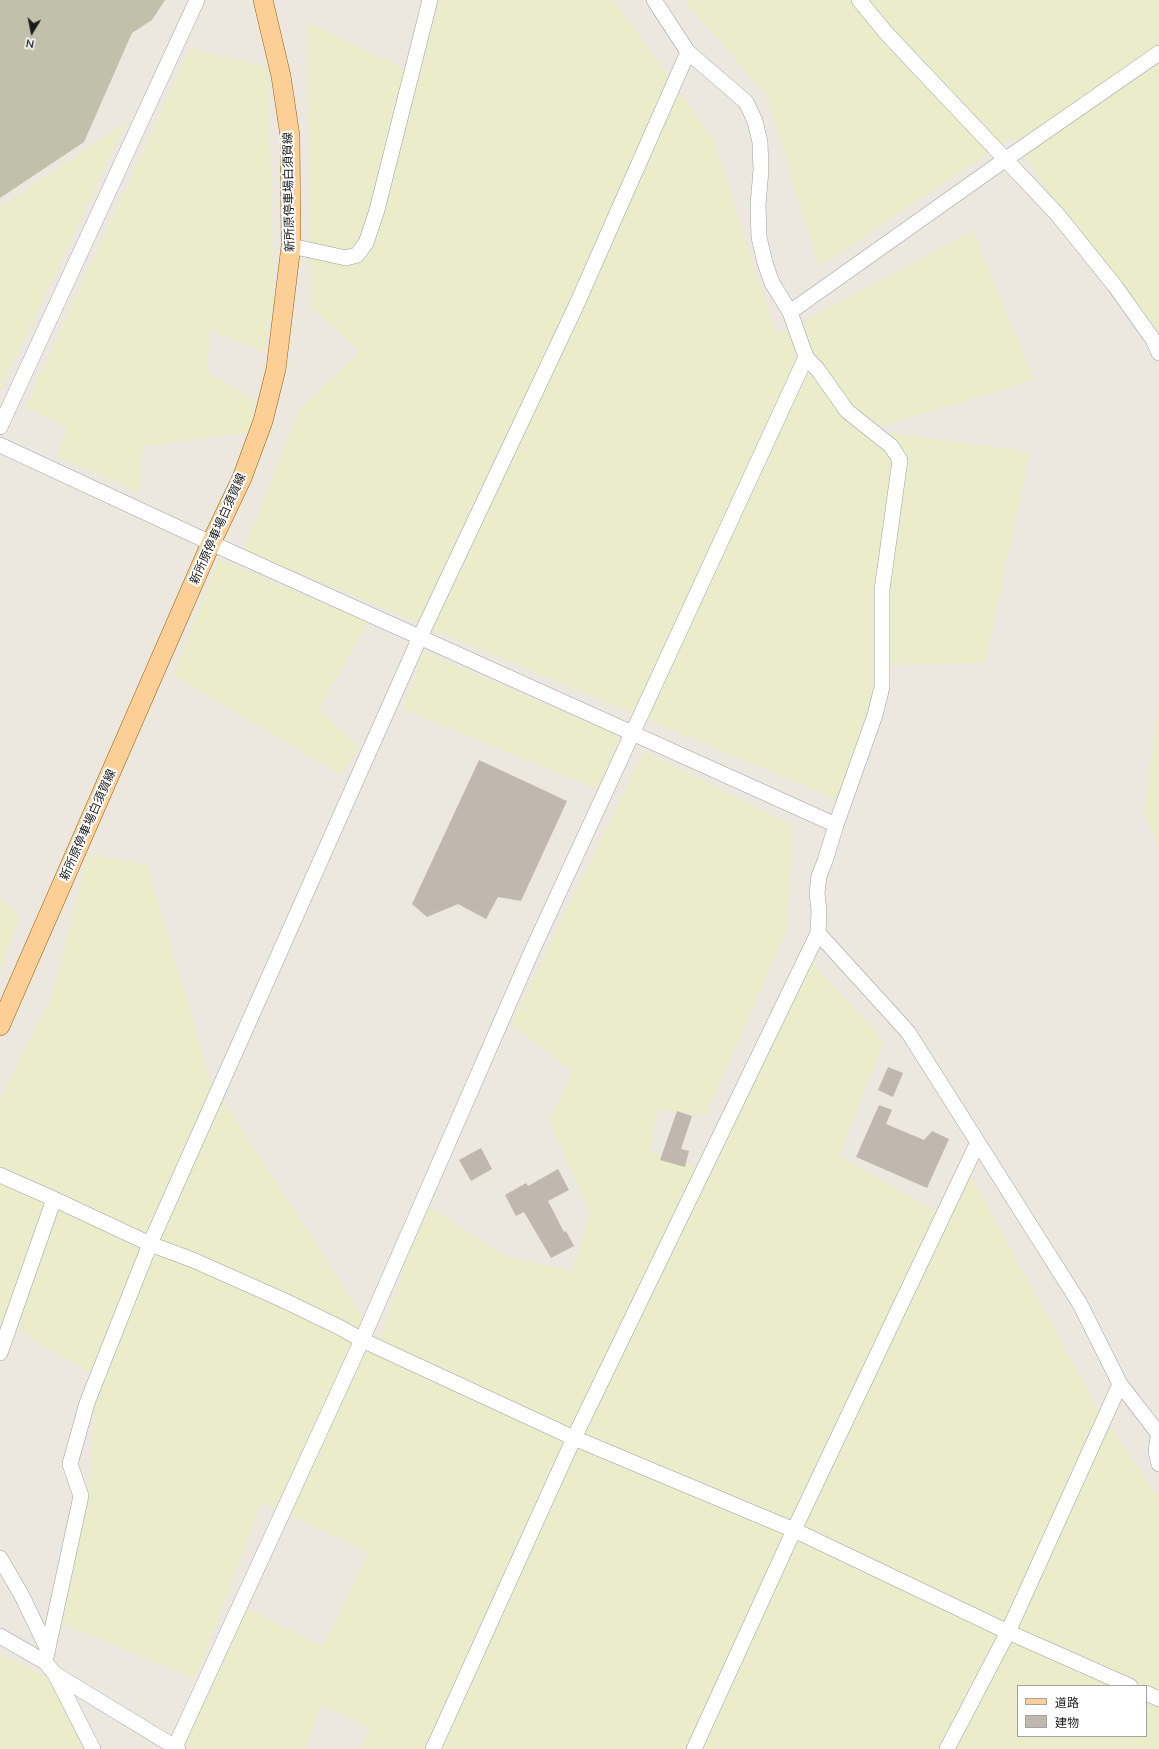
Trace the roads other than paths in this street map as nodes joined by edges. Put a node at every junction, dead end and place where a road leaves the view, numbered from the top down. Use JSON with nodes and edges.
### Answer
{"nodes":[{"id":1,"x":197,"y":0,"type":"edge"},
{"id":2,"x":263,"y":0,"type":"edge"},
{"id":3,"x":430,"y":0,"type":"edge"},
{"id":4,"x":654,"y":0,"type":"edge"},
{"id":5,"x":859,"y":0,"type":"edge"},
{"id":6,"x":688,"y":52,"type":"junction"},
{"id":7,"x":1159,"y":53,"type":"edge"},
{"id":8,"x":1006,"y":159,"type":"junction"},
{"id":9,"x":291,"y":246,"type":"junction"},
{"id":10,"x":790,"y":312,"type":"junction"},
{"id":11,"x":1159,"y":353,"type":"edge"},
{"id":12,"x":806,"y":357,"type":"junction"},
{"id":13,"x":0,"y":427,"type":"edge"},
{"id":14,"x":0,"y":445,"type":"edge"},
{"id":15,"x":210,"y":543,"type":"junction"},
{"id":16,"x":420,"y":637,"type":"junction"},
{"id":17,"x":633,"y":732,"type":"junction"},
{"id":18,"x":836,"y":825,"type":"junction"},
{"id":19,"x":818,"y":933,"type":"junction"},
{"id":20,"x":0,"y":1026,"type":"edge"},
{"id":21,"x":977,"y":1144,"type":"junction"},
{"id":22,"x":0,"y":1175,"type":"edge"},
{"id":23,"x":54,"y":1198,"type":"junction"},
{"id":24,"x":150,"y":1244,"type":"junction"},
{"id":25,"x":362,"y":1340,"type":"junction"},
{"id":26,"x":0,"y":1353,"type":"edge"},
{"id":27,"x":1120,"y":1384,"type":"junction"},
{"id":28,"x":1158,"y":1432,"type":"edge"},
{"id":29,"x":574,"y":1438,"type":"junction"},
{"id":30,"x":1159,"y":1464,"type":"edge"},
{"id":31,"x":794,"y":1530,"type":"junction"},
{"id":32,"x":0,"y":1558,"type":"edge"},
{"id":33,"x":1008,"y":1632,"type":"junction"},
{"id":34,"x":0,"y":1636,"type":"edge"},
{"id":35,"x":46,"y":1656,"type":"junction"},
{"id":36,"x":56,"y":1674,"type":"junction"},
{"id":37,"x":1128,"y":1685,"type":"edge"},
{"id":38,"x":1147,"y":1693,"type":"edge"},
{"id":39,"x":1159,"y":1699,"type":"edge"},
{"id":40,"x":177,"y":1748,"type":"edge"},
{"id":41,"x":93,"y":1749,"type":"edge"},
{"id":42,"x":433,"y":1749,"type":"edge"},
{"id":43,"x":694,"y":1749,"type":"edge"},
{"id":44,"x":947,"y":1749,"type":"edge"}],
"edges":[{"from":1,"to":13,"type":"street"},
{"from":2,"to":9,"type":"main road","name":"新所原停車場白須賀線"},
{"from":3,"to":9,"type":"street"},
{"from":4,"to":6,"type":"street"},
{"from":5,"to":8,"type":"street"},
{"from":6,"to":10,"type":"street"},
{"from":6,"to":16,"type":"street"},
{"from":7,"to":8,"type":"street"},
{"from":8,"to":10,"type":"street"},
{"from":8,"to":11,"type":"street"},
{"from":9,"to":15,"type":"main road","name":"新所原停車場白須賀線"},
{"from":10,"to":12,"type":"street"},
{"from":12,"to":17,"type":"street"},
{"from":12,"to":18,"type":"street"},
{"from":14,"to":15,"type":"street"},
{"from":15,"to":16,"type":"street"},
{"from":15,"to":20,"type":"main road","name":"新所原停車場白須賀線"},
{"from":16,"to":17,"type":"street"},
{"from":16,"to":24,"type":"street"},
{"from":17,"to":18,"type":"street"},
{"from":17,"to":25,"type":"street"},
{"from":18,"to":19,"type":"street"},
{"from":19,"to":21,"type":"street"},
{"from":19,"to":29,"type":"street"},
{"from":21,"to":27,"type":"street"},
{"from":21,"to":31,"type":"street"},
{"from":22,"to":23,"type":"street"},
{"from":23,"to":24,"type":"street"},
{"from":23,"to":26,"type":"street"},
{"from":24,"to":25,"type":"street"},
{"from":24,"to":35,"type":"street"},
{"from":25,"to":29,"type":"street"},
{"from":25,"to":40,"type":"street"},
{"from":27,"to":28,"type":"street"},
{"from":27,"to":33,"type":"street"},
{"from":28,"to":30,"type":"street"},
{"from":29,"to":31,"type":"street"},
{"from":29,"to":42,"type":"street"},
{"from":31,"to":33,"type":"street"},
{"from":31,"to":43,"type":"street"},
{"from":32,"to":35,"type":"street"},
{"from":33,"to":37,"type":"street"},
{"from":33,"to":44,"type":"street"},
{"from":34,"to":35,"type":"street"},
{"from":35,"to":36,"type":"street"},
{"from":36,"to":40,"type":"street"},
{"from":36,"to":41,"type":"street"},
{"from":38,"to":39,"type":"street"}]}
